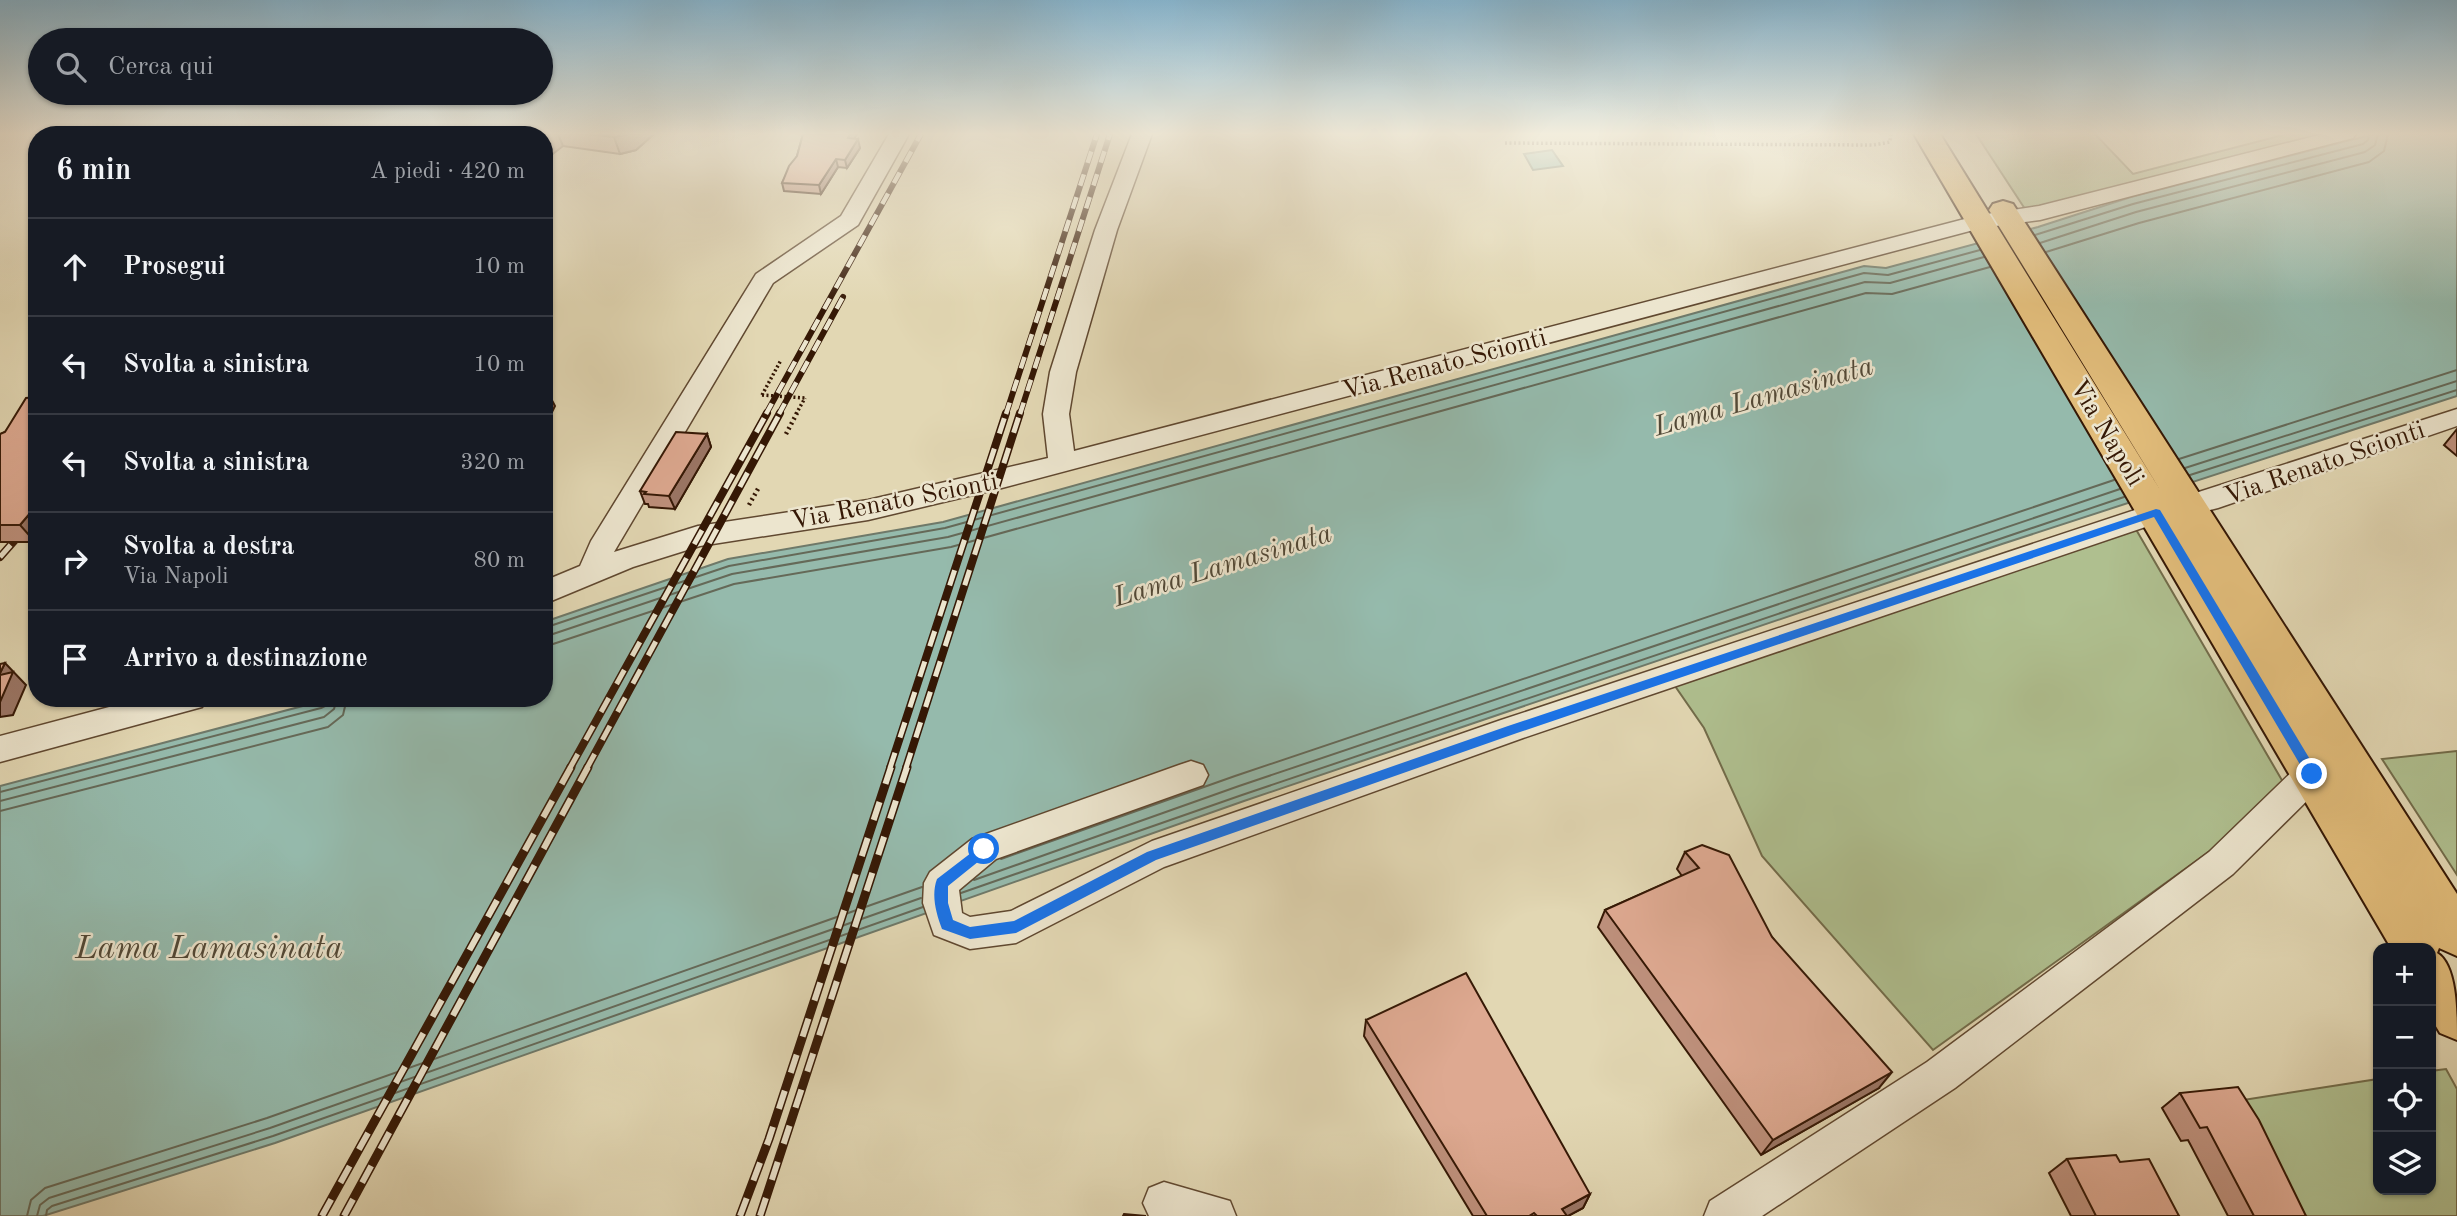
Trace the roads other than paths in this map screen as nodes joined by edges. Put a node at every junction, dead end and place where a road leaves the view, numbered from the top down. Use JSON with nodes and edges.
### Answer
{"nodes":[{"id":1,"x":867,"y":191,"type":"edge"},
{"id":2,"x":1121,"y":191,"type":"edge"},
{"id":3,"x":1971,"y":191,"type":"edge"},
{"id":4,"x":1981,"y":191,"type":"edge"},
{"id":5,"x":2126,"y":191,"type":"edge"},
{"id":6,"x":1996,"y":224,"type":"junction"},
{"id":7,"x":2457,"y":417,"type":"edge"},
{"id":8,"x":1062,"y":463,"type":"junction"},
{"id":9,"x":2173,"y":509,"type":"junction"},
{"id":10,"x":593,"y":573,"type":"junction"},
{"id":11,"x":553,"y":589,"type":"edge"},
{"id":12,"x":157,"y":707,"type":"edge"},
{"id":13,"x":0,"y":749,"type":"edge"},
{"id":14,"x":2312,"y":774,"type":"junction"},
{"id":15,"x":1191,"y":775,"type":"dead end"},
{"id":16,"x":2457,"y":935,"type":"edge"},
{"id":17,"x":2413,"y":943,"type":"edge"},
{"id":18,"x":2436,"y":981,"type":"edge"},
{"id":19,"x":2457,"y":1017,"type":"edge"},
{"id":20,"x":1164,"y":1203,"type":"dead end"},
{"id":21,"x":1214,"y":1216,"type":"edge"},
{"id":22,"x":1725,"y":1216,"type":"edge"}],
"edges":[{"from":1,"to":10,"type":"street"},
{"from":2,"to":8,"type":"street"},
{"from":3,"to":6,"type":"main road","name":"Via Napoli"},
{"from":4,"to":6,"type":"main road","name":"Via Napoli"},
{"from":5,"to":6,"type":"street","name":"Via Renato Scionti"},
{"from":6,"to":8,"type":"street","name":"Via Renato Scionti"},
{"from":6,"to":9,"type":"main road","name":"Via Napoli"},
{"from":7,"to":9,"type":"street","name":"Via Renato Scionti"},
{"from":8,"to":10,"type":"street","name":"Via Renato Scionti"},
{"from":9,"to":14,"type":"main road","name":"Via Napoli"},
{"from":9,"to":15,"type":"street","name":"Via Renato Scionti"},
{"from":9,"to":16,"type":"main road","name":"Via Napoli"},
{"from":10,"to":11,"type":"street","name":"Via Renato Scionti"},
{"from":12,"to":13,"type":"street"},
{"from":14,"to":17,"type":"main road","name":"Via Napoli"},
{"from":14,"to":22,"type":"street"},
{"from":18,"to":19,"type":"main road"},
{"from":20,"to":21,"type":"street"}]}
